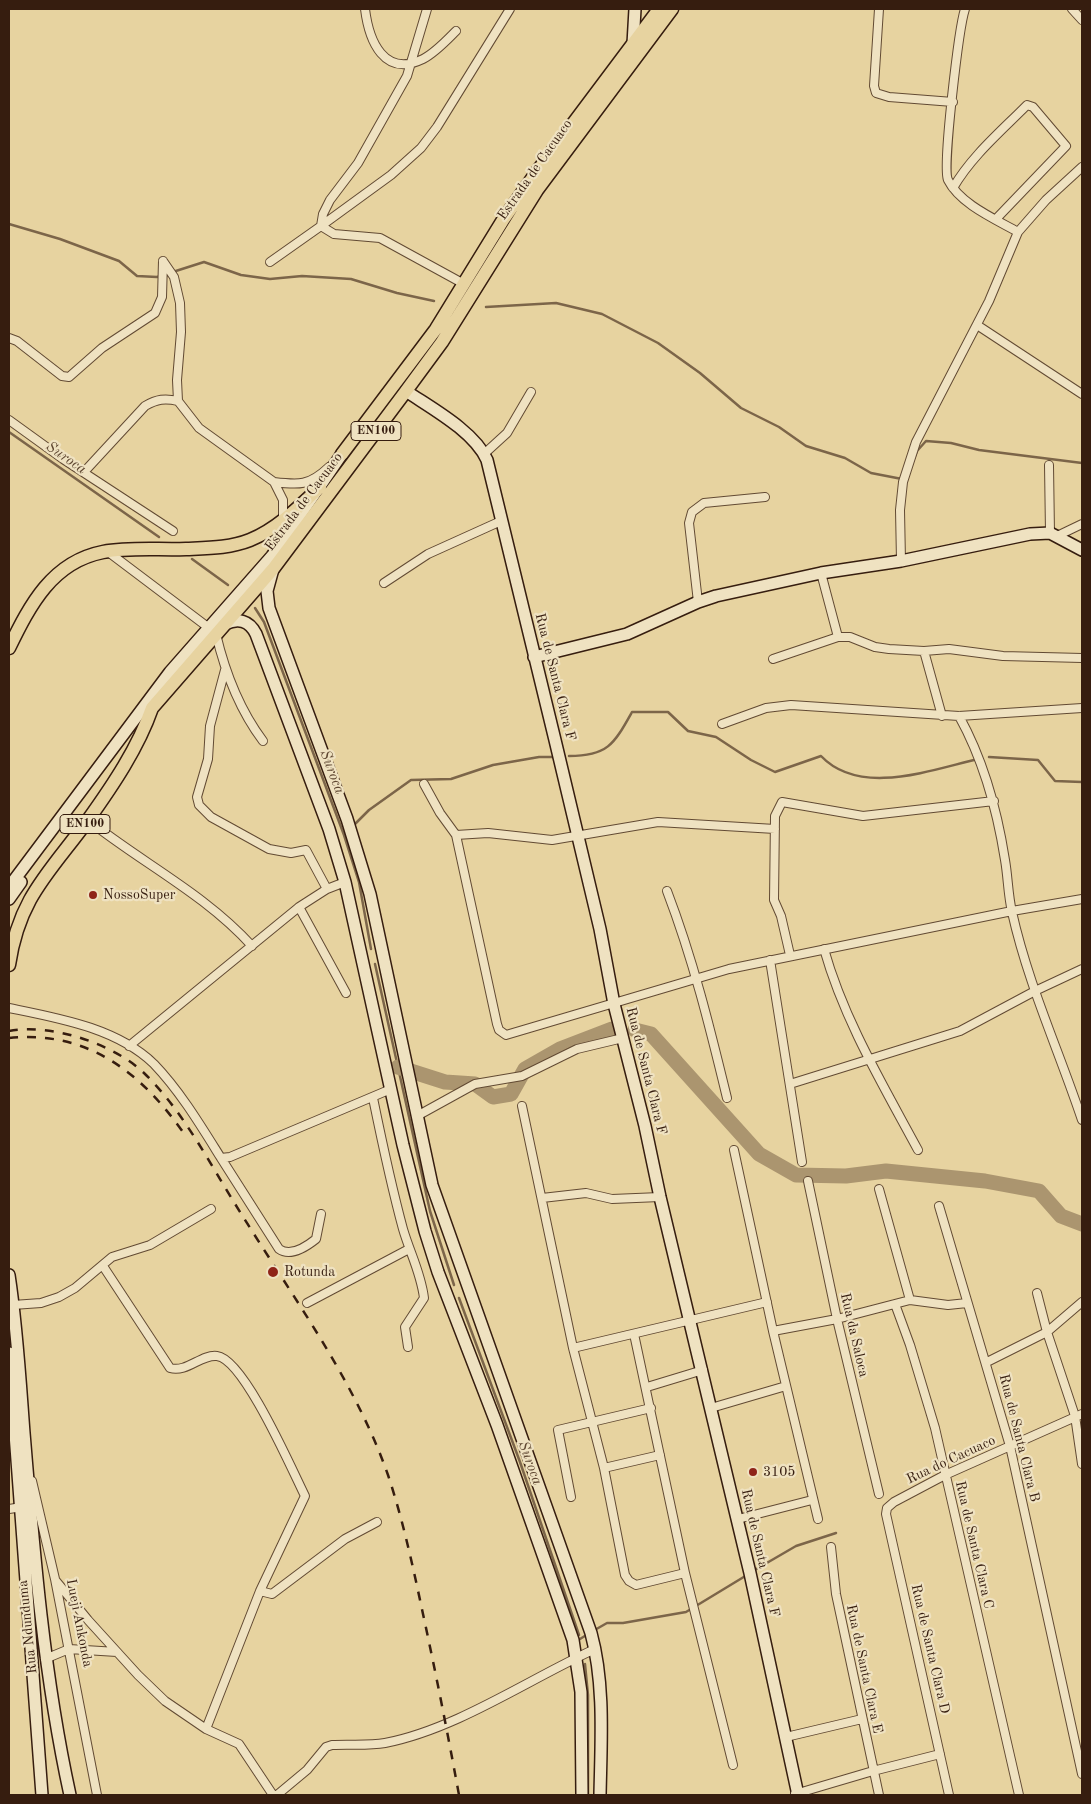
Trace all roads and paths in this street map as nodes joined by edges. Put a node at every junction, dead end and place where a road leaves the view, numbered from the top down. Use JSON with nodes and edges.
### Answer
{"nodes":[{"id":1,"x":365,"y":9,"type":"edge"},
{"id":2,"x":427,"y":9,"type":"edge"},
{"id":3,"x":510,"y":9,"type":"edge"},
{"id":4,"x":635,"y":9,"type":"edge"},
{"id":5,"x":659,"y":9,"type":"edge"},
{"id":6,"x":672,"y":9,"type":"edge"},
{"id":7,"x":879,"y":9,"type":"edge"},
{"id":8,"x":965,"y":9,"type":"edge"},
{"id":9,"x":1072,"y":9,"type":"edge"},
{"id":10,"x":1082,"y":20,"type":"edge"},
{"id":11,"x":456,"y":31,"type":"dead end"},
{"id":12,"x":633,"y":44,"type":"junction"},
{"id":13,"x":412,"y":62,"type":"junction"},
{"id":14,"x":952,"y":102,"type":"junction"},
{"id":15,"x":1082,"y":167,"type":"edge"},
{"id":16,"x":954,"y":188,"type":"junction"},
{"id":17,"x":996,"y":219,"type":"junction"},
{"id":18,"x":321,"y":226,"type":"junction"},
{"id":19,"x":1018,"y":232,"type":"junction"},
{"id":20,"x":270,"y":262,"type":"dead end"},
{"id":21,"x":464,"y":284,"type":"junction"},
{"id":22,"x":977,"y":325,"type":"junction"},
{"id":23,"x":9,"y":338,"type":"edge"},
{"id":24,"x":406,"y":390,"type":"junction"},
{"id":25,"x":531,"y":392,"type":"dead end"},
{"id":26,"x":1082,"y":394,"type":"edge"},
{"id":27,"x":178,"y":401,"type":"junction"},
{"id":28,"x":9,"y":420,"type":"edge"},
{"id":29,"x":342,"y":454,"type":"junction"},
{"id":30,"x":484,"y":454,"type":"junction"},
{"id":31,"x":1049,"y":465,"type":"dead end"},
{"id":32,"x":84,"y":472,"type":"junction"},
{"id":33,"x":274,"y":482,"type":"junction"},
{"id":34,"x":320,"y":487,"type":"junction"},
{"id":35,"x":765,"y":497,"type":"dead end"},
{"id":36,"x":283,"y":520,"type":"junction"},
{"id":37,"x":502,"y":521,"type":"junction"},
{"id":38,"x":1082,"y":524,"type":"edge"},
{"id":39,"x":173,"y":531,"type":"dead end"},
{"id":40,"x":1053,"y":534,"type":"junction"},
{"id":41,"x":1082,"y":550,"type":"edge"},
{"id":42,"x":107,"y":551,"type":"junction"},
{"id":43,"x":901,"y":561,"type":"junction"},
{"id":44,"x":273,"y":569,"type":"junction"},
{"id":45,"x":821,"y":573,"type":"junction"},
{"id":46,"x":384,"y":583,"type":"dead end"},
{"id":47,"x":249,"y":590,"type":"junction"},
{"id":48,"x":698,"y":602,"type":"junction"},
{"id":49,"x":217,"y":629,"type":"junction"},
{"id":50,"x":838,"y":637,"type":"junction"},
{"id":51,"x":9,"y":648,"type":"edge"},
{"id":52,"x":924,"y":651,"type":"junction"},
{"id":53,"x":534,"y":657,"type":"junction"},
{"id":54,"x":1082,"y":658,"type":"edge"},
{"id":55,"x":773,"y":659,"type":"dead end"},
{"id":56,"x":225,"y":670,"type":"junction"},
{"id":57,"x":152,"y":708,"type":"junction"},
{"id":58,"x":1082,"y":708,"type":"edge"},
{"id":59,"x":942,"y":716,"type":"junction"},
{"id":60,"x":959,"y":716,"type":"junction"},
{"id":61,"x":722,"y":724,"type":"dead end"},
{"id":62,"x":263,"y":741,"type":"dead end"},
{"id":63,"x":424,"y":784,"type":"dead end"},
{"id":64,"x":994,"y":801,"type":"junction"},
{"id":65,"x":88,"y":820,"type":"junction"},
{"id":66,"x":775,"y":829,"type":"junction"},
{"id":67,"x":456,"y":835,"type":"junction"},
{"id":68,"x":576,"y":836,"type":"junction"},
{"id":69,"x":345,"y":882,"type":"junction"},
{"id":70,"x":9,"y":887,"type":"edge"},
{"id":71,"x":327,"y":889,"type":"junction"},
{"id":72,"x":667,"y":891,"type":"dead end"},
{"id":73,"x":9,"y":899,"type":"edge"},
{"id":74,"x":1082,"y":899,"type":"edge"},
{"id":75,"x":299,"y":907,"type":"junction"},
{"id":76,"x":1012,"y":911,"type":"junction"},
{"id":77,"x":252,"y":946,"type":"junction"},
{"id":78,"x":824,"y":949,"type":"junction"},
{"id":79,"x":383,"y":955,"type":"junction"},
{"id":80,"x":790,"y":955,"type":"junction"},
{"id":81,"x":362,"y":960,"type":"junction"},
{"id":82,"x":770,"y":960,"type":"junction"},
{"id":83,"x":9,"y":964,"type":"edge"},
{"id":84,"x":1082,"y":969,"type":"edge"},
{"id":85,"x":697,"y":977,"type":"junction"},
{"id":86,"x":1035,"y":991,"type":"junction"},
{"id":87,"x":346,"y":993,"type":"dead end"},
{"id":88,"x":614,"y":1004,"type":"junction"},
{"id":89,"x":9,"y":1008,"type":"edge"},
{"id":90,"x":623,"y":1038,"type":"junction"},
{"id":91,"x":129,"y":1046,"type":"junction"},
{"id":92,"x":871,"y":1060,"type":"junction"},
{"id":93,"x":790,"y":1084,"type":"junction"},
{"id":94,"x":392,"y":1089,"type":"junction"},
{"id":95,"x":373,"y":1098,"type":"junction"},
{"id":96,"x":727,"y":1098,"type":"dead end"},
{"id":97,"x":522,"y":1106,"type":"dead end"},
{"id":98,"x":1080,"y":1107,"type":"edge"},
{"id":99,"x":417,"y":1116,"type":"junction"},
{"id":100,"x":1082,"y":1120,"type":"edge"},
{"id":101,"x":734,"y":1150,"type":"dead end"},
{"id":102,"x":918,"y":1150,"type":"dead end"},
{"id":103,"x":221,"y":1158,"type":"junction"},
{"id":104,"x":802,"y":1162,"type":"dead end"},
{"id":105,"x":808,"y":1180,"type":"dead end"},
{"id":106,"x":879,"y":1189,"type":"dead end"},
{"id":107,"x":660,"y":1197,"type":"junction"},
{"id":108,"x":542,"y":1198,"type":"junction"},
{"id":109,"x":939,"y":1206,"type":"dead end"},
{"id":110,"x":211,"y":1209,"type":"dead end"},
{"id":111,"x":320,"y":1214,"type":"dead end"},
{"id":112,"x":409,"y":1249,"type":"junction"},
{"id":113,"x":103,"y":1266,"type":"junction"},
{"id":114,"x":9,"y":1275,"type":"edge"},
{"id":115,"x":467,"y":1289,"type":"junction"},
{"id":116,"x":1037,"y":1293,"type":"dead end"},
{"id":117,"x":448,"y":1298,"type":"junction"},
{"id":118,"x":910,"y":1300,"type":"junction"},
{"id":119,"x":767,"y":1302,"type":"junction"},
{"id":120,"x":1082,"y":1302,"type":"edge"},
{"id":121,"x":307,"y":1303,"type":"dead end"},
{"id":122,"x":967,"y":1303,"type":"junction"},
{"id":123,"x":895,"y":1304,"type":"junction"},
{"id":124,"x":14,"y":1305,"type":"junction"},
{"id":125,"x":837,"y":1319,"type":"junction"},
{"id":126,"x":690,"y":1321,"type":"junction"},
{"id":127,"x":773,"y":1331,"type":"junction"},
{"id":128,"x":1047,"y":1332,"type":"junction"},
{"id":129,"x":634,"y":1334,"type":"junction"},
{"id":130,"x":408,"y":1347,"type":"dead end"},
{"id":131,"x":573,"y":1348,"type":"junction"},
{"id":132,"x":9,"y":1353,"type":"edge"},
{"id":133,"x":987,"y":1362,"type":"junction"},
{"id":134,"x":702,"y":1370,"type":"junction"},
{"id":135,"x":786,"y":1386,"type":"junction"},
{"id":136,"x":647,"y":1387,"type":"junction"},
{"id":137,"x":651,"y":1408,"type":"junction"},
{"id":138,"x":711,"y":1408,"type":"junction"},
{"id":139,"x":1079,"y":1415,"type":"edge"},
{"id":140,"x":592,"y":1421,"type":"junction"},
{"id":141,"x":1010,"y":1446,"type":"junction"},
{"id":142,"x":660,"y":1455,"type":"junction"},
{"id":143,"x":27,"y":1458,"type":"junction"},
{"id":144,"x":1082,"y":1464,"type":"edge"},
{"id":145,"x":604,"y":1468,"type":"junction"},
{"id":146,"x":945,"y":1475,"type":"junction"},
{"id":147,"x":879,"y":1494,"type":"dead end"},
{"id":148,"x":571,"y":1497,"type":"dead end"},
{"id":149,"x":812,"y":1500,"type":"junction"},
{"id":150,"x":22,"y":1507,"type":"junction"},
{"id":151,"x":887,"y":1508,"type":"joint"},
{"id":152,"x":9,"y":1509,"type":"edge"},
{"id":153,"x":818,"y":1519,"type":"dead end"},
{"id":154,"x":738,"y":1520,"type":"junction"},
{"id":155,"x":377,"y":1522,"type":"dead end"},
{"id":156,"x":831,"y":1547,"type":"dead end"},
{"id":157,"x":685,"y":1573,"type":"junction"},
{"id":158,"x":55,"y":1579,"type":"junction"},
{"id":159,"x":260,"y":1591,"type":"junction"},
{"id":160,"x":69,"y":1649,"type":"junction"},
{"id":161,"x":595,"y":1649,"type":"junction"},
{"id":162,"x":117,"y":1652,"type":"junction"},
{"id":163,"x":578,"y":1657,"type":"junction"},
{"id":164,"x":45,"y":1659,"type":"junction"},
{"id":165,"x":862,"y":1719,"type":"junction"},
{"id":166,"x":206,"y":1729,"type":"junction"},
{"id":167,"x":786,"y":1737,"type":"junction"},
{"id":168,"x":940,"y":1754,"type":"junction"},
{"id":169,"x":733,"y":1765,"type":"dead end"},
{"id":170,"x":873,"y":1770,"type":"junction"},
{"id":171,"x":1082,"y":1774,"type":"edge"},
{"id":172,"x":796,"y":1794,"type":"edge"},
{"id":173,"x":42,"y":1795,"type":"edge"},
{"id":174,"x":70,"y":1795,"type":"edge"},
{"id":175,"x":96,"y":1795,"type":"edge"},
{"id":176,"x":273,"y":1795,"type":"edge"},
{"id":177,"x":277,"y":1795,"type":"edge"},
{"id":178,"x":582,"y":1795,"type":"edge"},
{"id":179,"x":600,"y":1795,"type":"edge"},
{"id":180,"x":878,"y":1795,"type":"edge"},
{"id":181,"x":950,"y":1795,"type":"edge"},
{"id":182,"x":1019,"y":1795,"type":"edge"}],
"edges":[{"from":1,"to":13,"type":"street"},
{"from":2,"to":13,"type":"street"},
{"from":3,"to":18,"type":"street"},
{"from":4,"to":12,"type":"main road"},
{"from":5,"to":12,"type":"main road","name":"Estrada de Cacuaco","number":"EN100"},
{"from":6,"to":24,"type":"main road","name":"Estrada de Cacuaco","number":"EN100"},
{"from":7,"to":14,"type":"street"},
{"from":8,"to":14,"type":"street"},
{"from":9,"to":10,"type":"street"},
{"from":11,"to":13,"type":"street"},
{"from":12,"to":21,"type":"main road","name":"Estrada de Cacuaco","number":"EN100"},
{"from":13,"to":18,"type":"street"},
{"from":14,"to":16,"type":"street"},
{"from":15,"to":19,"type":"street"},
{"from":16,"to":17,"type":"street"},
{"from":16,"to":17,"type":"street"},
{"from":17,"to":19,"type":"street"},
{"from":18,"to":20,"type":"street"},
{"from":18,"to":21,"type":"street"},
{"from":19,"to":22,"type":"street"},
{"from":21,"to":29,"type":"main road","name":"Estrada de Cacuaco","number":"EN100"},
{"from":22,"to":26,"type":"street"},
{"from":22,"to":43,"type":"street"},
{"from":23,"to":27,"type":"street"},
{"from":24,"to":30,"type":"main road","name":"Rua de Santa Clara F"},
{"from":24,"to":44,"type":"main road","name":"Estrada de Cacuaco","number":"EN100"},
{"from":25,"to":30,"type":"street"},
{"from":27,"to":32,"type":"street"},
{"from":27,"to":33,"type":"street"},
{"from":28,"to":32,"type":"street"},
{"from":29,"to":33,"type":"street"},
{"from":29,"to":34,"type":"main road","name":"Estrada de Cacuaco"},
{"from":30,"to":37,"type":"main road","name":"Rua de Santa Clara F"},
{"from":31,"to":40,"type":"street"},
{"from":32,"to":39,"type":"street"},
{"from":33,"to":36,"type":"street"},
{"from":34,"to":36,"type":"main road","name":"Estrada de Cacuaco"},
{"from":34,"to":47,"type":"main road","name":"Estrada de Cacuaco"},
{"from":35,"to":48,"type":"street"},
{"from":36,"to":42,"type":"main road","name":"Estrada de Cacuaco"},
{"from":37,"to":46,"type":"street"},
{"from":37,"to":53,"type":"main road","name":"Rua de Santa Clara F"},
{"from":38,"to":40,"type":"street"},
{"from":40,"to":41,"type":"main road"},
{"from":40,"to":43,"type":"main road"},
{"from":42,"to":49,"type":"street"},
{"from":42,"to":51,"type":"main road","name":"Estrada de Cacuaco"},
{"from":43,"to":45,"type":"main road"},
{"from":44,"to":47,"type":"main road","name":"Estrada de Cacuaco","number":"EN100"},
{"from":44,"to":79,"type":"main road"},
{"from":45,"to":48,"type":"main road"},
{"from":45,"to":50,"type":"street"},
{"from":47,"to":49,"type":"main road","name":"Estrada de Cacuaco","number":"EN100"},
{"from":48,"to":53,"type":"main road"},
{"from":49,"to":56,"type":"street"},
{"from":49,"to":57,"type":"main road","name":"Estrada de Cacuaco","number":"EN100"},
{"from":49,"to":69,"type":"main road"},
{"from":49,"to":70,"type":"main road","name":"Estrada de Cacuaco"},
{"from":50,"to":52,"type":"street"},
{"from":50,"to":55,"type":"street"},
{"from":52,"to":54,"type":"street"},
{"from":52,"to":59,"type":"street"},
{"from":53,"to":68,"type":"main road","name":"Rua de Santa Clara F"},
{"from":56,"to":62,"type":"street"},
{"from":56,"to":71,"type":"street"},
{"from":57,"to":65,"type":"main road","number":"EN100"},
{"from":57,"to":73,"type":"main road","name":"Estrada de Cacuaco"},
{"from":58,"to":60,"type":"street"},
{"from":59,"to":60,"type":"street"},
{"from":59,"to":61,"type":"street"},
{"from":60,"to":64,"type":"street"},
{"from":63,"to":67,"type":"street"},
{"from":64,"to":66,"type":"street"},
{"from":64,"to":76,"type":"street"},
{"from":65,"to":77,"type":"street"},
{"from":65,"to":83,"type":"main road","number":"EN100"},
{"from":66,"to":68,"type":"street"},
{"from":66,"to":80,"type":"street"},
{"from":67,"to":68,"type":"street"},
{"from":67,"to":88,"type":"street"},
{"from":68,"to":88,"type":"main road","name":"Rua de Santa Clara F"},
{"from":69,"to":71,"type":"street"},
{"from":69,"to":81,"type":"main road"},
{"from":71,"to":75,"type":"street"},
{"from":72,"to":85,"type":"street"},
{"from":74,"to":76,"type":"street"},
{"from":75,"to":77,"type":"street"},
{"from":75,"to":87,"type":"street"},
{"from":76,"to":78,"type":"street"},
{"from":76,"to":86,"type":"street"},
{"from":77,"to":91,"type":"street"},
{"from":78,"to":80,"type":"street"},
{"from":78,"to":92,"type":"street"},
{"from":79,"to":81,"type":"main road"},
{"from":79,"to":99,"type":"main road"},
{"from":80,"to":82,"type":"street"},
{"from":81,"to":94,"type":"main road"},
{"from":82,"to":85,"type":"street"},
{"from":82,"to":93,"type":"street"},
{"from":84,"to":86,"type":"street"},
{"from":85,"to":88,"type":"street"},
{"from":85,"to":96,"type":"street"},
{"from":86,"to":92,"type":"street"},
{"from":86,"to":98,"type":"street"},
{"from":88,"to":90,"type":"main road","name":"Rua de Santa Clara F"},
{"from":89,"to":91,"type":"street"},
{"from":90,"to":99,"type":"street"},
{"from":90,"to":107,"type":"main road","name":"Rua de Santa Clara F"},
{"from":91,"to":103,"type":"street"},
{"from":92,"to":93,"type":"street"},
{"from":92,"to":102,"type":"street"},
{"from":93,"to":104,"type":"street"},
{"from":94,"to":95,"type":"street"},
{"from":94,"to":117,"type":"main road"},
{"from":95,"to":103,"type":"street"},
{"from":95,"to":112,"type":"street"},
{"from":97,"to":108,"type":"street"},
{"from":98,"to":100,"type":"street"},
{"from":99,"to":115,"type":"main road"},
{"from":101,"to":119,"type":"street"},
{"from":103,"to":111,"type":"street"},
{"from":105,"to":125,"type":"street","name":"Rua da Saloca"},
{"from":106,"to":118,"type":"street"},
{"from":107,"to":108,"type":"street"},
{"from":107,"to":126,"type":"main road","name":"Rua de Santa Clara F"},
{"from":108,"to":131,"type":"street"},
{"from":109,"to":122,"type":"street","name":"Rua de Santa Clara B"},
{"from":110,"to":113,"type":"street"},
{"from":112,"to":121,"type":"street"},
{"from":112,"to":130,"type":"street"},
{"from":113,"to":124,"type":"street"},
{"from":113,"to":159,"type":"street"},
{"from":114,"to":124,"type":"main road","name":"Rua Ndunduma"},
{"from":115,"to":117,"type":"main road"},
{"from":115,"to":161,"type":"main road"},
{"from":116,"to":128,"type":"street"},
{"from":117,"to":163,"type":"main road"},
{"from":118,"to":122,"type":"street"},
{"from":118,"to":123,"type":"street"},
{"from":119,"to":126,"type":"street"},
{"from":119,"to":127,"type":"street"},
{"from":120,"to":128,"type":"street"},
{"from":122,"to":133,"type":"street","name":"Rua de Santa Clara B"},
{"from":123,"to":125,"type":"street"},
{"from":123,"to":146,"type":"street","name":"Rua de Santa Clara C"},
{"from":124,"to":143,"type":"main road","name":"Rua Ndunduma"},
{"from":125,"to":127,"type":"street"},
{"from":125,"to":147,"type":"street","name":"Rua da Saloca"},
{"from":126,"to":129,"type":"street"},
{"from":126,"to":134,"type":"main road","name":"Rua de Santa Clara F"},
{"from":127,"to":135,"type":"street"},
{"from":128,"to":133,"type":"street"},
{"from":128,"to":139,"type":"street"},
{"from":129,"to":131,"type":"street"},
{"from":129,"to":136,"type":"street"},
{"from":131,"to":140,"type":"street"},
{"from":132,"to":150,"type":"main road","name":"Rua Ndunduma"},
{"from":133,"to":141,"type":"street","name":"Rua de Santa Clara B"},
{"from":134,"to":136,"type":"street"},
{"from":134,"to":138,"type":"main road","name":"Rua de Santa Clara F"},
{"from":135,"to":138,"type":"street"},
{"from":135,"to":149,"type":"street"},
{"from":136,"to":137,"type":"street"},
{"from":137,"to":140,"type":"street"},
{"from":137,"to":142,"type":"street"},
{"from":138,"to":154,"type":"main road","name":"Rua de Santa Clara F"},
{"from":139,"to":141,"type":"street","name":"Rua do Cacuaco"},
{"from":139,"to":144,"type":"street"},
{"from":140,"to":145,"type":"street"},
{"from":140,"to":148,"type":"street"},
{"from":141,"to":146,"type":"street","name":"Rua do Cacuaco"},
{"from":141,"to":171,"type":"street","name":"Rua de Santa Clara B"},
{"from":142,"to":145,"type":"street"},
{"from":142,"to":157,"type":"street"},
{"from":143,"to":158,"type":"street","name":"Lueji Ankonda"},
{"from":143,"to":164,"type":"main road","name":"Rua Ndunduma"},
{"from":145,"to":157,"type":"street"},
{"from":146,"to":151,"type":"street","name":"Rua do Cacuaco"},
{"from":146,"to":182,"type":"street","name":"Rua de Santa Clara C"},
{"from":149,"to":153,"type":"street"},
{"from":149,"to":154,"type":"street"},
{"from":150,"to":152,"type":"street"},
{"from":150,"to":173,"type":"main road","name":"Rua Ndunduma"},
{"from":151,"to":168,"type":"street","name":"Rua de Santa Clara D"},
{"from":154,"to":167,"type":"main road","name":"Rua de Santa Clara F"},
{"from":155,"to":159,"type":"street"},
{"from":156,"to":165,"type":"street","name":"Rua de Santa Clara E"},
{"from":157,"to":169,"type":"street"},
{"from":158,"to":160,"type":"street","name":"Lueji Ankonda"},
{"from":158,"to":162,"type":"street"},
{"from":159,"to":166,"type":"street"},
{"from":160,"to":162,"type":"street"},
{"from":160,"to":164,"type":"street"},
{"from":160,"to":175,"type":"street","name":"Lueji Ankonda"},
{"from":161,"to":163,"type":"street"},
{"from":161,"to":179,"type":"main road"},
{"from":162,"to":166,"type":"street"},
{"from":163,"to":177,"type":"street"},
{"from":163,"to":178,"type":"main road"},
{"from":164,"to":174,"type":"main road","name":"Rua Ndunduma"},
{"from":165,"to":167,"type":"street"},
{"from":165,"to":170,"type":"street","name":"Rua de Santa Clara E"},
{"from":166,"to":176,"type":"street"},
{"from":167,"to":172,"type":"main road","name":"Rua de Santa Clara F"},
{"from":168,"to":170,"type":"street"},
{"from":168,"to":181,"type":"street","name":"Rua de Santa Clara D"},
{"from":170,"to":172,"type":"street"},
{"from":170,"to":180,"type":"street","name":"Rua de Santa Clara E"}]}
